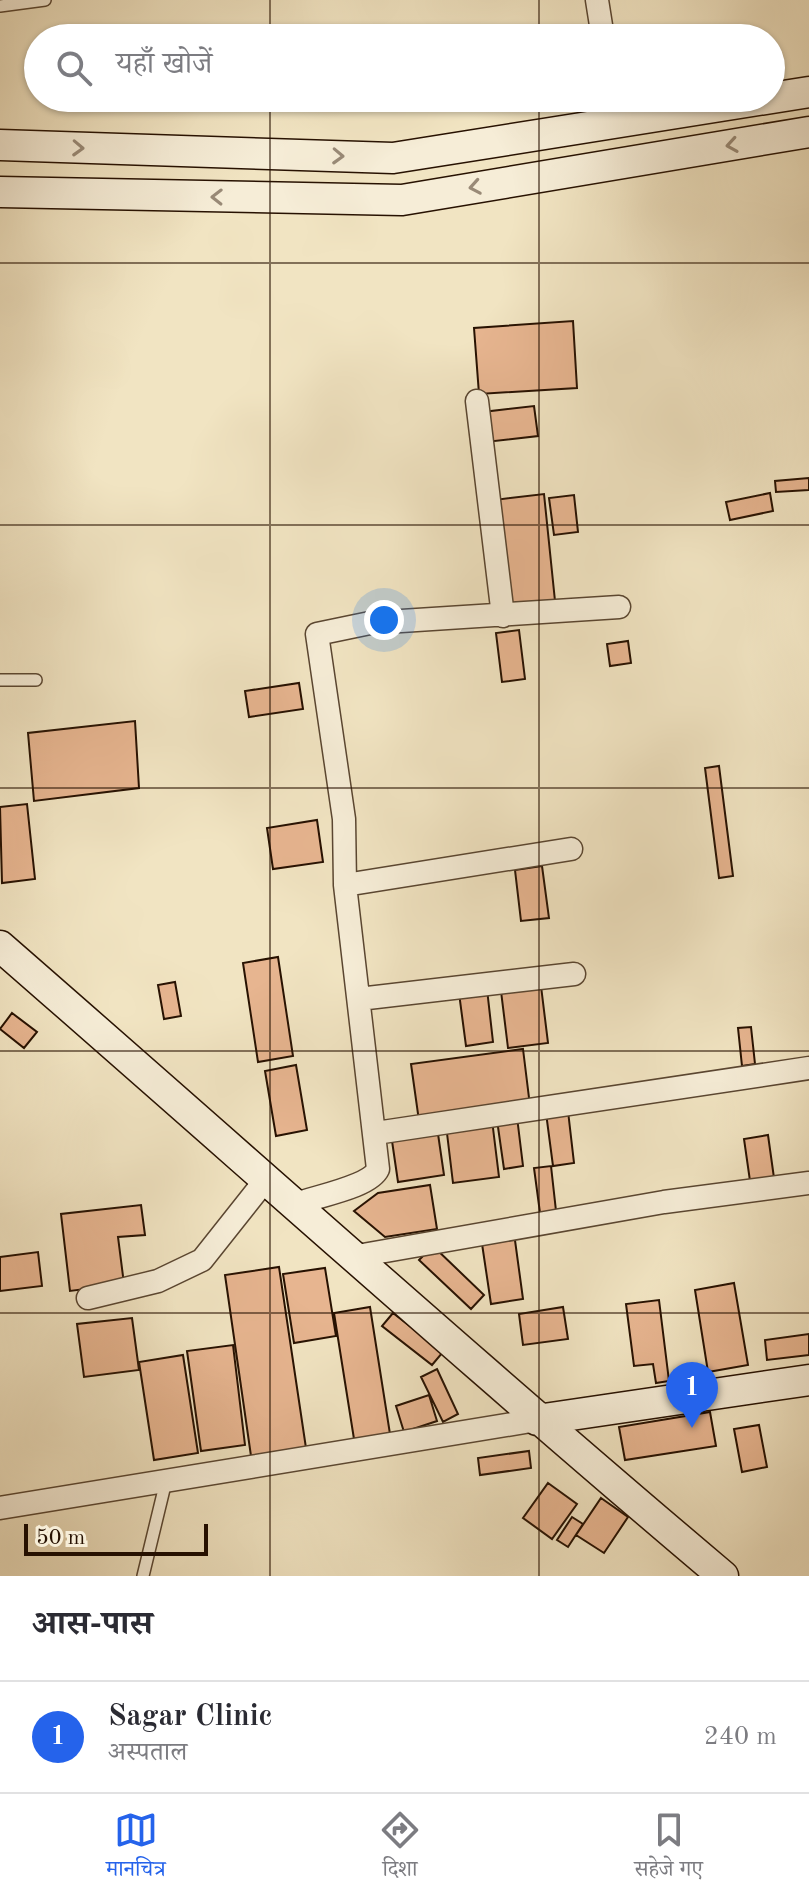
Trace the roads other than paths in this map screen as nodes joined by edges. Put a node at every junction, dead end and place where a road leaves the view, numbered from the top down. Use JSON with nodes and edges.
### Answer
{"nodes":[{"id":1,"x":45,"y":0,"type":"edge"},
{"id":2,"x":597,"y":0,"type":"edge"},
{"id":3,"x":0,"y":6,"type":"edge"},
{"id":4,"x":601,"y":24,"type":"edge"},
{"id":5,"x":809,"y":92,"type":"edge"},
{"id":6,"x":785,"y":94,"type":"edge"},
{"id":7,"x":609,"y":112,"type":"edge"},
{"id":8,"x":809,"y":132,"type":"edge"},
{"id":9,"x":0,"y":145,"type":"edge"},
{"id":10,"x":393,"y":158,"type":"junction"},
{"id":11,"x":0,"y":192,"type":"edge"},
{"id":12,"x":402,"y":200,"type":"junction"},
{"id":13,"x":477,"y":401,"type":"dead end"},
{"id":14,"x":619,"y":607,"type":"dead end"},
{"id":15,"x":503,"y":616,"type":"junction"},
{"id":16,"x":0,"y":680,"type":"edge"},
{"id":17,"x":36,"y":680,"type":"dead end"},
{"id":18,"x":571,"y":849,"type":"dead end"},
{"id":19,"x":345,"y":885,"type":"junction"},
{"id":20,"x":0,"y":946,"type":"edge"},
{"id":21,"x":574,"y":974,"type":"dead end"},
{"id":22,"x":359,"y":999,"type":"junction"},
{"id":23,"x":809,"y":1068,"type":"edge"},
{"id":24,"x":376,"y":1133,"type":"junction"},
{"id":25,"x":267,"y":1178,"type":"junction"},
{"id":26,"x":809,"y":1183,"type":"edge"},
{"id":27,"x":296,"y":1204,"type":"junction"},
{"id":28,"x":357,"y":1256,"type":"junction"},
{"id":29,"x":88,"y":1298,"type":"dead end"},
{"id":30,"x":809,"y":1380,"type":"edge"},
{"id":31,"x":537,"y":1420,"type":"junction"},
{"id":32,"x":166,"y":1481,"type":"junction"},
{"id":33,"x":0,"y":1508,"type":"edge"},
{"id":34,"x":143,"y":1576,"type":"edge"},
{"id":35,"x":723,"y":1576,"type":"edge"}],
"edges":[{"from":1,"to":3,"type":"lane"},
{"from":2,"to":4,"type":"street"},
{"from":5,"to":6,"type":"street"},
{"from":7,"to":10,"type":"street"},
{"from":8,"to":12,"type":"street","one_way":true},
{"from":9,"to":10,"type":"street","one_way":true},
{"from":10,"to":12,"type":"street"},
{"from":12,"to":11,"type":"street","one_way":true},
{"from":13,"to":15,"type":"street"},
{"from":14,"to":15,"type":"street"},
{"from":15,"to":19,"type":"street"},
{"from":16,"to":17,"type":"lane"},
{"from":18,"to":19,"type":"street"},
{"from":19,"to":22,"type":"street"},
{"from":20,"to":25,"type":"street"},
{"from":21,"to":22,"type":"street"},
{"from":22,"to":24,"type":"street"},
{"from":23,"to":24,"type":"street"},
{"from":24,"to":27,"type":"street"},
{"from":25,"to":27,"type":"street"},
{"from":25,"to":29,"type":"street"},
{"from":26,"to":28,"type":"street"},
{"from":27,"to":28,"type":"street"},
{"from":28,"to":31,"type":"street"},
{"from":30,"to":31,"type":"street"},
{"from":31,"to":32,"type":"street"},
{"from":31,"to":35,"type":"street"},
{"from":32,"to":33,"type":"street"},
{"from":32,"to":34,"type":"lane"}]}
